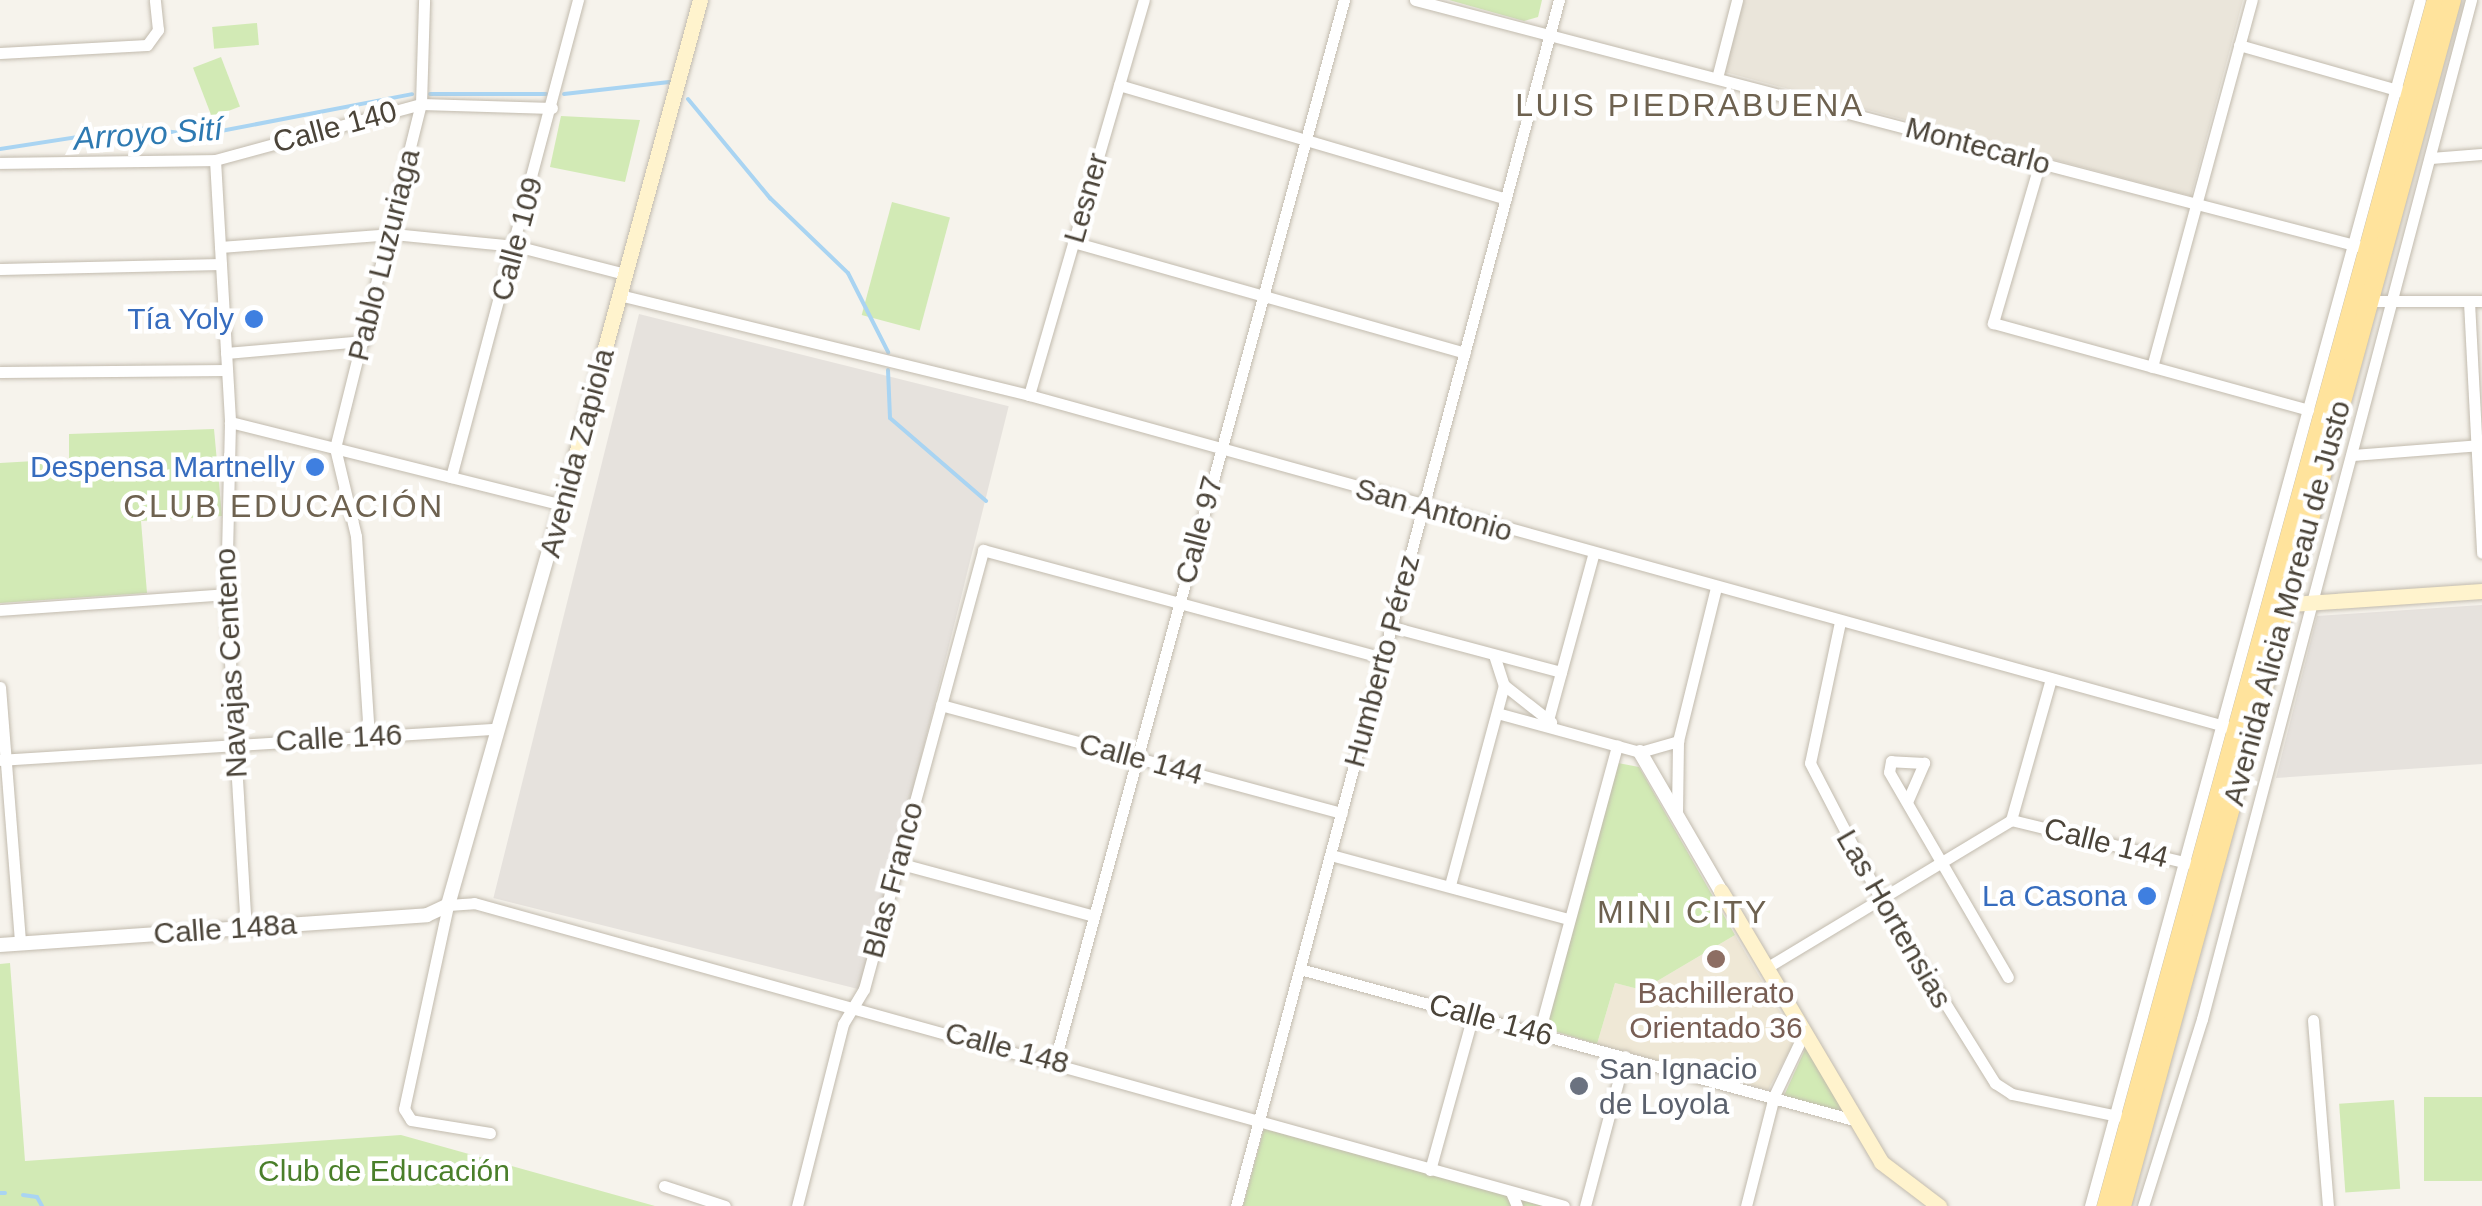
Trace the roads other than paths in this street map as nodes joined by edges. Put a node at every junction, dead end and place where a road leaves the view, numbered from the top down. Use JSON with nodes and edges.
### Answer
{"nodes":[{"id":1,"x":154,"y":0,"type":"edge"},
{"id":2,"x":424,"y":0,"type":"edge"},
{"id":3,"x":578,"y":0,"type":"edge"},
{"id":4,"x":700,"y":0,"type":"edge"},
{"id":5,"x":1144,"y":0,"type":"edge"},
{"id":6,"x":1344,"y":0,"type":"edge"},
{"id":7,"x":1415,"y":0,"type":"edge"},
{"id":8,"x":1560,"y":0,"type":"edge"},
{"id":9,"x":1738,"y":0,"type":"edge"},
{"id":10,"x":2252,"y":0,"type":"edge"},
{"id":11,"x":2420,"y":0,"type":"edge"},
{"id":12,"x":2436,"y":0,"type":"edge"},
{"id":13,"x":2452,"y":0,"type":"edge"},
{"id":14,"x":2472,"y":0,"type":"edge"},
{"id":15,"x":1550,"y":35,"type":"junction"},
{"id":16,"x":2240,"y":45,"type":"junction"},
{"id":17,"x":0,"y":53,"type":"edge"},
{"id":18,"x":1717,"y":78,"type":"junction"},
{"id":19,"x":1119,"y":85,"type":"junction"},
{"id":20,"x":2403,"y":92,"type":"junction"},
{"id":21,"x":421,"y":104,"type":"junction"},
{"id":22,"x":552,"y":108,"type":"junction"},
{"id":23,"x":1306,"y":139,"type":"junction"},
{"id":24,"x":2482,"y":154,"type":"edge"},
{"id":25,"x":2430,"y":158,"type":"junction"},
{"id":26,"x":215,"y":160,"type":"junction"},
{"id":27,"x":2040,"y":162,"type":"junction"},
{"id":28,"x":0,"y":163,"type":"edge"},
{"id":29,"x":1506,"y":199,"type":"junction"},
{"id":30,"x":2197,"y":203,"type":"junction"},
{"id":31,"x":393,"y":234,"type":"junction"},
{"id":32,"x":1073,"y":242,"type":"junction"},
{"id":33,"x":516,"y":246,"type":"junction"},
{"id":34,"x":2360,"y":246,"type":"junction"},
{"id":35,"x":220,"y":247,"type":"junction"},
{"id":36,"x":221,"y":264,"type":"junction"},
{"id":37,"x":0,"y":270,"type":"edge"},
{"id":38,"x":625,"y":274,"type":"junction"},
{"id":39,"x":620,"y":295,"type":"junction"},
{"id":40,"x":1264,"y":295,"type":"junction"},
{"id":41,"x":2353,"y":301,"type":"junction"},
{"id":42,"x":2394,"y":302,"type":"junction"},
{"id":43,"x":2475,"y":302,"type":"edge"},
{"id":44,"x":364,"y":341,"type":"junction"},
{"id":45,"x":226,"y":353,"type":"junction"},
{"id":46,"x":1465,"y":353,"type":"junction"},
{"id":47,"x":2152,"y":367,"type":"junction"},
{"id":48,"x":227,"y":370,"type":"junction"},
{"id":49,"x":0,"y":372,"type":"edge"},
{"id":50,"x":1028,"y":395,"type":"junction"},
{"id":51,"x":2308,"y":410,"type":"junction"},
{"id":52,"x":230,"y":422,"type":"junction"},
{"id":53,"x":2478,"y":445,"type":"edge"},
{"id":54,"x":334,"y":448,"type":"junction"},
{"id":55,"x":1222,"y":448,"type":"junction"},
{"id":56,"x":2352,"y":455,"type":"junction"},
{"id":57,"x":451,"y":477,"type":"junction"},
{"id":58,"x":562,"y":504,"type":"junction"},
{"id":59,"x":1424,"y":507,"type":"junction"},
{"id":60,"x":2482,"y":553,"type":"edge"},
{"id":61,"x":1593,"y":555,"type":"junction"},
{"id":62,"x":1716,"y":588,"type":"junction"},
{"id":63,"x":2482,"y":591,"type":"edge"},
{"id":64,"x":226,"y":594,"type":"junction"},
{"id":65,"x":1180,"y":603,"type":"junction"},
{"id":66,"x":2314,"y":603,"type":"junction"},
{"id":67,"x":2278,"y":605,"type":"junction"},
{"id":68,"x":0,"y":610,"type":"edge"},
{"id":69,"x":1840,"y":622,"type":"junction"},
{"id":70,"x":1392,"y":627,"type":"junction"},
{"id":71,"x":1494,"y":655,"type":"junction"},
{"id":72,"x":1383,"y":658,"type":"junction"},
{"id":73,"x":1561,"y":672,"type":"junction"},
{"id":74,"x":2051,"y":679,"type":"junction"},
{"id":75,"x":1504,"y":685,"type":"junction"},
{"id":76,"x":0,"y":687,"type":"edge"},
{"id":77,"x":941,"y":705,"type":"junction"},
{"id":78,"x":1496,"y":713,"type":"junction"},
{"id":79,"x":1548,"y":720,"type":"junction"},
{"id":80,"x":498,"y":728,"type":"junction"},
{"id":81,"x":1562,"y":730,"type":"junction"},
{"id":82,"x":2239,"y":730,"type":"junction"},
{"id":83,"x":368,"y":736,"type":"junction"},
{"id":84,"x":1678,"y":741,"type":"junction"},
{"id":85,"x":235,"y":744,"type":"junction"},
{"id":86,"x":1617,"y":746,"type":"junction"},
{"id":87,"x":1640,"y":752,"type":"junction"},
{"id":88,"x":1137,"y":758,"type":"junction"},
{"id":89,"x":3,"y":760,"type":"edge"},
{"id":90,"x":1907,"y":802,"type":"dead end"},
{"id":91,"x":1342,"y":813,"type":"junction"},
{"id":92,"x":1677,"y":814,"type":"junction"},
{"id":93,"x":2011,"y":820,"type":"junction"},
{"id":94,"x":1330,"y":855,"type":"junction"},
{"id":95,"x":898,"y":863,"type":"junction"},
{"id":96,"x":1942,"y":863,"type":"junction"},
{"id":97,"x":2187,"y":863,"type":"junction"},
{"id":98,"x":1450,"y":885,"type":"junction"},
{"id":99,"x":1722,"y":891,"type":"joint"},
{"id":100,"x":1881,"y":900,"type":"junction"},
{"id":101,"x":448,"y":905,"type":"junction"},
{"id":102,"x":1094,"y":916,"type":"junction"},
{"id":103,"x":1570,"y":919,"type":"junction"},
{"id":104,"x":246,"y":927,"type":"junction"},
{"id":105,"x":20,"y":943,"type":"junction"},
{"id":106,"x":0,"y":944,"type":"edge"},
{"id":107,"x":1766,"y":968,"type":"junction"},
{"id":108,"x":1300,"y":969,"type":"junction"},
{"id":109,"x":2008,"y":977,"type":"dead end"},
{"id":110,"x":854,"y":1007,"type":"junction"},
{"id":111,"x":1473,"y":1015,"type":"junction"},
{"id":112,"x":2314,"y":1020,"type":"dead end"},
{"id":113,"x":1804,"y":1032,"type":"junction"},
{"id":114,"x":1539,"y":1033,"type":"junction"},
{"id":115,"x":1625,"y":1056,"type":"junction"},
{"id":116,"x":1054,"y":1060,"type":"junction"},
{"id":117,"x":1774,"y":1096,"type":"junction"},
{"id":118,"x":2118,"y":1116,"type":"junction"},
{"id":119,"x":1854,"y":1120,"type":"junction"},
{"id":120,"x":1259,"y":1121,"type":"junction"},
{"id":121,"x":490,"y":1133,"type":"dead end"},
{"id":122,"x":1430,"y":1170,"type":"junction"},
{"id":123,"x":664,"y":1186,"type":"dead end"},
{"id":124,"x":1511,"y":1192,"type":"junction"},
{"id":125,"x":1544,"y":1203,"type":"edge"},
{"id":126,"x":725,"y":1206,"type":"edge"},
{"id":127,"x":798,"y":1206,"type":"edge"},
{"id":128,"x":1236,"y":1206,"type":"edge"},
{"id":129,"x":1517,"y":1206,"type":"edge"},
{"id":130,"x":1564,"y":1206,"type":"edge"},
{"id":131,"x":1585,"y":1206,"type":"edge"},
{"id":132,"x":1746,"y":1206,"type":"edge"},
{"id":133,"x":1939,"y":1206,"type":"edge"},
{"id":134,"x":2090,"y":1206,"type":"edge"},
{"id":135,"x":2106,"y":1206,"type":"edge"},
{"id":136,"x":2122,"y":1206,"type":"edge"},
{"id":137,"x":2144,"y":1206,"type":"edge"},
{"id":138,"x":2328,"y":1206,"type":"edge"}],
"edges":[{"from":1,"to":17,"type":"street"},
{"from":2,"to":21,"type":"street","name":"Pablo Luzuriaga"},
{"from":3,"to":22,"type":"street","name":"Calle 109"},
{"from":4,"to":38,"type":"main road","name":"Avenida Zapiola"},
{"from":5,"to":19,"type":"street","name":"Lesner"},
{"from":6,"to":23,"type":"street","name":"Calle 97"},
{"from":7,"to":15,"type":"street","name":"Montecarlo"},
{"from":8,"to":15,"type":"street","name":"Humberto Pérez"},
{"from":9,"to":18,"type":"street"},
{"from":10,"to":16,"type":"street"},
{"from":11,"to":20,"type":"street"},
{"from":12,"to":20,"type":"main road","name":"Avenida Alicia Moreau de Justo"},
{"from":13,"to":41,"type":"main road","name":"Avenida Alicia Moreau de Justo"},
{"from":14,"to":25,"type":"street"},
{"from":15,"to":18,"type":"street","name":"Montecarlo"},
{"from":15,"to":29,"type":"street","name":"Humberto Pérez"},
{"from":16,"to":20,"type":"street"},
{"from":16,"to":30,"type":"street"},
{"from":18,"to":27,"type":"street","name":"Montecarlo"},
{"from":19,"to":23,"type":"street"},
{"from":19,"to":32,"type":"street","name":"Lesner"},
{"from":20,"to":34,"type":"main road","name":"Avenida Alicia Moreau de Justo"},
{"from":21,"to":22,"type":"street","name":"Calle 140"},
{"from":21,"to":26,"type":"street","name":"Calle 140"},
{"from":21,"to":31,"type":"street","name":"Pablo Luzuriaga"},
{"from":22,"to":33,"type":"street","name":"Calle 109"},
{"from":23,"to":29,"type":"street"},
{"from":23,"to":40,"type":"street","name":"Calle 97"},
{"from":24,"to":25,"type":"street"},
{"from":25,"to":42,"type":"street"},
{"from":26,"to":28,"type":"street","name":"Calle 140"},
{"from":26,"to":35,"type":"street","name":"Navajas Centeno"},
{"from":27,"to":30,"type":"street","name":"Montecarlo"},
{"from":27,"to":47,"type":"street"},
{"from":29,"to":46,"type":"street","name":"Humberto Pérez"},
{"from":30,"to":34,"type":"street","name":"Montecarlo"},
{"from":30,"to":47,"type":"street"},
{"from":31,"to":33,"type":"street"},
{"from":31,"to":35,"type":"street"},
{"from":31,"to":44,"type":"street","name":"Pablo Luzuriaga"},
{"from":32,"to":40,"type":"street"},
{"from":32,"to":50,"type":"street","name":"Lesner"},
{"from":33,"to":38,"type":"street"},
{"from":33,"to":57,"type":"street","name":"Calle 109"},
{"from":34,"to":41,"type":"main road","name":"Avenida Alicia Moreau de Justo"},
{"from":35,"to":36,"type":"street","name":"Navajas Centeno"},
{"from":36,"to":37,"type":"street"},
{"from":36,"to":45,"type":"street","name":"Navajas Centeno"},
{"from":38,"to":39,"type":"main road","name":"Avenida Zapiola"},
{"from":39,"to":50,"type":"street","name":"San Antonio"},
{"from":39,"to":58,"type":"main road","name":"Avenida Zapiola"},
{"from":40,"to":46,"type":"street"},
{"from":40,"to":55,"type":"street","name":"Calle 97"},
{"from":41,"to":42,"type":"street"},
{"from":41,"to":51,"type":"street"},
{"from":41,"to":67,"type":"main road","name":"Avenida Alicia Moreau de Justo"},
{"from":42,"to":43,"type":"street"},
{"from":42,"to":56,"type":"street"},
{"from":43,"to":53,"type":"street"},
{"from":44,"to":45,"type":"street"},
{"from":44,"to":54,"type":"street","name":"Pablo Luzuriaga"},
{"from":45,"to":48,"type":"street","name":"Navajas Centeno"},
{"from":46,"to":59,"type":"street","name":"Humberto Pérez"},
{"from":47,"to":51,"type":"street"},
{"from":48,"to":49,"type":"street"},
{"from":48,"to":52,"type":"street","name":"Navajas Centeno"},
{"from":50,"to":55,"type":"street","name":"San Antonio"},
{"from":51,"to":82,"type":"street"},
{"from":52,"to":54,"type":"street"},
{"from":52,"to":64,"type":"street","name":"Navajas Centeno"},
{"from":53,"to":56,"type":"street"},
{"from":53,"to":60,"type":"street"},
{"from":54,"to":57,"type":"street"},
{"from":54,"to":83,"type":"street"},
{"from":55,"to":59,"type":"street","name":"San Antonio"},
{"from":55,"to":65,"type":"street","name":"Calle 97"},
{"from":56,"to":66,"type":"street"},
{"from":57,"to":58,"type":"street"},
{"from":58,"to":80,"type":"street","name":"Avenida Zapiola"},
{"from":59,"to":61,"type":"street","name":"San Antonio"},
{"from":59,"to":70,"type":"street","name":"Humberto Pérez"},
{"from":61,"to":62,"type":"street","name":"San Antonio"},
{"from":61,"to":73,"type":"street"},
{"from":62,"to":69,"type":"street","name":"San Antonio"},
{"from":62,"to":84,"type":"street"},
{"from":63,"to":66,"type":"main road"},
{"from":64,"to":68,"type":"street"},
{"from":64,"to":85,"type":"street","name":"Navajas Centeno"},
{"from":65,"to":72,"type":"street"},
{"from":65,"to":77,"type":"street","name":"Blas Franco"},
{"from":65,"to":88,"type":"street","name":"Calle 97"},
{"from":66,"to":67,"type":"main road"},
{"from":66,"to":137,"type":"street"},
{"from":67,"to":82,"type":"main road","name":"Avenida Alicia Moreau de Justo"},
{"from":69,"to":74,"type":"street","name":"San Antonio"},
{"from":69,"to":100,"type":"street","name":"Las Hortensias"},
{"from":70,"to":71,"type":"street"},
{"from":70,"to":72,"type":"street","name":"Humberto Pérez"},
{"from":71,"to":73,"type":"street"},
{"from":71,"to":75,"type":"street"},
{"from":72,"to":91,"type":"street","name":"Humberto Pérez"},
{"from":73,"to":79,"type":"street"},
{"from":74,"to":82,"type":"street","name":"San Antonio"},
{"from":74,"to":93,"type":"street"},
{"from":75,"to":78,"type":"street"},
{"from":75,"to":79,"type":"street"},
{"from":76,"to":89,"type":"street"},
{"from":77,"to":88,"type":"street","name":"Calle 144"},
{"from":77,"to":95,"type":"street","name":"Blas Franco"},
{"from":78,"to":81,"type":"street"},
{"from":78,"to":98,"type":"street"},
{"from":79,"to":81,"type":"street"},
{"from":80,"to":83,"type":"street","name":"Calle 146"},
{"from":80,"to":101,"type":"street","name":"Avenida Zapiola"},
{"from":81,"to":86,"type":"street"},
{"from":82,"to":97,"type":"street"},
{"from":82,"to":135,"type":"main road","name":"Avenida Alicia Moreau de Justo"},
{"from":82,"to":136,"type":"main road","name":"Avenida Alicia Moreau de Justo"},
{"from":83,"to":85,"type":"street","name":"Calle 146"},
{"from":84,"to":87,"type":"street"},
{"from":84,"to":92,"type":"street"},
{"from":85,"to":89,"type":"street","name":"Calle 146"},
{"from":85,"to":104,"type":"street","name":"Navajas Centeno"},
{"from":86,"to":87,"type":"street"},
{"from":86,"to":103,"type":"street"},
{"from":87,"to":92,"type":"street"},
{"from":88,"to":91,"type":"street","name":"Calle 144"},
{"from":88,"to":102,"type":"street","name":"Calle 97"},
{"from":89,"to":105,"type":"street"},
{"from":90,"to":96,"type":"street"},
{"from":91,"to":94,"type":"street","name":"Humberto Pérez"},
{"from":92,"to":99,"type":"street"},
{"from":93,"to":96,"type":"street","name":"Calle 144"},
{"from":93,"to":97,"type":"street","name":"Calle 144"},
{"from":94,"to":98,"type":"street"},
{"from":94,"to":108,"type":"street","name":"Humberto Pérez"},
{"from":95,"to":102,"type":"street"},
{"from":95,"to":110,"type":"street","name":"Blas Franco"},
{"from":96,"to":100,"type":"street","name":"Calle 144"},
{"from":96,"to":109,"type":"street"},
{"from":97,"to":118,"type":"street"},
{"from":98,"to":103,"type":"street"},
{"from":99,"to":107,"type":"main road"},
{"from":100,"to":107,"type":"street","name":"Calle 144"},
{"from":100,"to":118,"type":"street","name":"Las Hortensias"},
{"from":101,"to":104,"type":"street","name":"Calle 148a"},
{"from":101,"to":110,"type":"street","name":"Calle 148"},
{"from":101,"to":121,"type":"street"},
{"from":102,"to":116,"type":"street","name":"Calle 97"},
{"from":103,"to":114,"type":"street"},
{"from":104,"to":105,"type":"street","name":"Calle 148a"},
{"from":105,"to":106,"type":"street","name":"Calle 148a"},
{"from":107,"to":113,"type":"main road"},
{"from":108,"to":111,"type":"street","name":"Calle 146"},
{"from":108,"to":120,"type":"street","name":"Humberto Pérez"},
{"from":110,"to":116,"type":"street","name":"Calle 148"},
{"from":110,"to":127,"type":"street","name":"Blas Franco"},
{"from":111,"to":114,"type":"street","name":"Calle 146"},
{"from":111,"to":122,"type":"street"},
{"from":112,"to":138,"type":"street"},
{"from":113,"to":117,"type":"street"},
{"from":113,"to":119,"type":"main road"},
{"from":114,"to":115,"type":"street","name":"Calle 146"},
{"from":115,"to":117,"type":"street","name":"Calle 146"},
{"from":115,"to":131,"type":"street"},
{"from":116,"to":120,"type":"street","name":"Calle 148"},
{"from":117,"to":119,"type":"street","name":"Calle 146"},
{"from":117,"to":132,"type":"street"},
{"from":118,"to":134,"type":"street"},
{"from":119,"to":133,"type":"main road"},
{"from":120,"to":122,"type":"street","name":"Calle 148"},
{"from":120,"to":128,"type":"street","name":"Humberto Pérez"},
{"from":122,"to":124,"type":"street","name":"Calle 148"},
{"from":123,"to":126,"type":"street"},
{"from":124,"to":125,"type":"street","name":"Calle 148"},
{"from":124,"to":129,"type":"street"},
{"from":125,"to":130,"type":"street","name":"Calle 148"}]}
